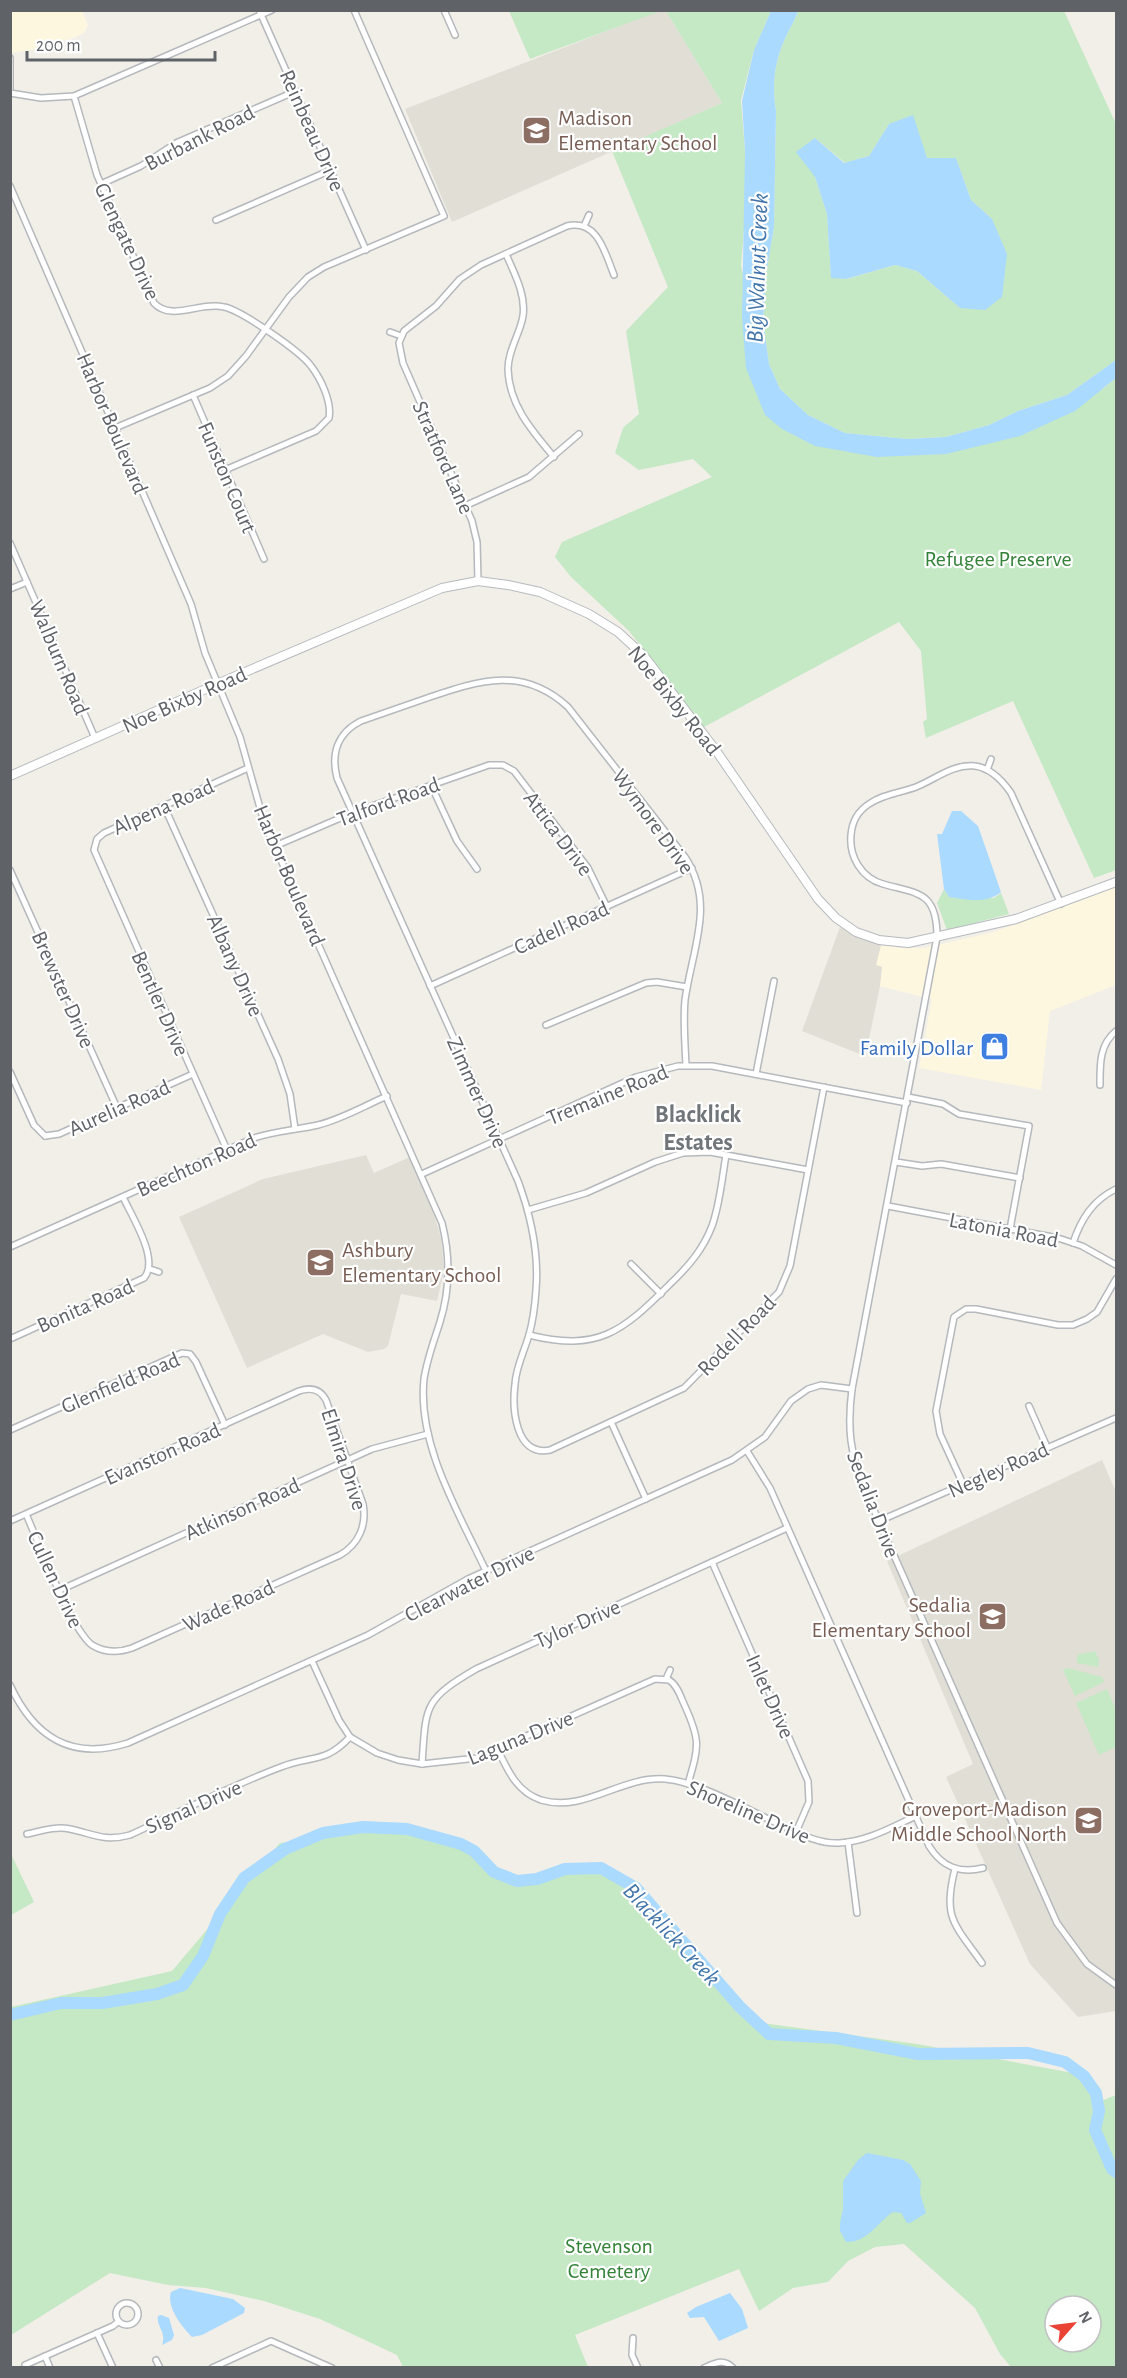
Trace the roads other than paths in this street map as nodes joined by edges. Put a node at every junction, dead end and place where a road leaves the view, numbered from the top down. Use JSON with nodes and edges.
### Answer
{"nodes":[{"id":1,"x":272,"y":10,"type":"edge"},
{"id":2,"x":354,"y":10,"type":"edge"},
{"id":3,"x":444,"y":10,"type":"edge"},
{"id":4,"x":260,"y":13,"type":"edge"},
{"id":5,"x":455,"y":35,"type":"dead end"},
{"id":6,"x":10,"y":58,"type":"edge"},
{"id":7,"x":10,"y":91,"type":"edge"},
{"id":8,"x":296,"y":91,"type":"junction"},
{"id":9,"x":74,"y":96,"type":"junction"},
{"id":10,"x":331,"y":170,"type":"junction"},
{"id":11,"x":101,"y":184,"type":"junction"},
{"id":12,"x":10,"y":186,"type":"edge"},
{"id":13,"x":589,"y":214,"type":"dead end"},
{"id":14,"x":216,"y":220,"type":"dead end"},
{"id":15,"x":584,"y":226,"type":"junction"},
{"id":16,"x":366,"y":250,"type":"junction"},
{"id":17,"x":506,"y":254,"type":"junction"},
{"id":18,"x":614,"y":275,"type":"dead end"},
{"id":19,"x":265,"y":330,"type":"junction"},
{"id":20,"x":390,"y":332,"type":"dead end"},
{"id":21,"x":401,"y":336,"type":"junction"},
{"id":22,"x":193,"y":395,"type":"junction"},
{"id":23,"x":329,"y":416,"type":"junction"},
{"id":24,"x":336,"y":421,"type":"dead end"},
{"id":25,"x":115,"y":428,"type":"junction"},
{"id":26,"x":579,"y":434,"type":"dead end"},
{"id":27,"x":554,"y":457,"type":"junction"},
{"id":28,"x":225,"y":470,"type":"junction"},
{"id":29,"x":467,"y":506,"type":"junction"},
{"id":30,"x":10,"y":543,"type":"edge"},
{"id":31,"x":264,"y":559,"type":"dead end"},
{"id":32,"x":478,"y":581,"type":"junction"},
{"id":33,"x":27,"y":582,"type":"junction"},
{"id":34,"x":10,"y":589,"type":"edge"},
{"id":35,"x":217,"y":684,"type":"junction"},
{"id":36,"x":95,"y":738,"type":"junction"},
{"id":37,"x":338,"y":742,"type":"joint"},
{"id":38,"x":991,"y":759,"type":"dead end"},
{"id":39,"x":505,"y":762,"type":"joint"},
{"id":40,"x":248,"y":768,"type":"junction"},
{"id":41,"x":987,"y":770,"type":"junction"},
{"id":42,"x":10,"y":776,"type":"edge"},
{"id":43,"x":431,"y":785,"type":"junction"},
{"id":44,"x":164,"y":806,"type":"junction"},
{"id":45,"x":352,"y":813,"type":"junction"},
{"id":46,"x":275,"y":846,"type":"junction"},
{"id":47,"x":96,"y":857,"type":"joint"},
{"id":48,"x":692,"y":868,"type":"junction"},
{"id":49,"x":477,"y":869,"type":"dead end"},
{"id":50,"x":10,"y":870,"type":"edge"},
{"id":51,"x":1116,"y":882,"type":"edge"},
{"id":52,"x":1061,"y":904,"type":"junction"},
{"id":53,"x":607,"y":907,"type":"junction"},
{"id":54,"x":937,"y":937,"type":"junction"},
{"id":55,"x":774,"y":981,"type":"dead end"},
{"id":56,"x":430,"y":986,"type":"junction"},
{"id":57,"x":687,"y":987,"type":"junction"},
{"id":58,"x":546,"y":1026,"type":"dead end"},
{"id":59,"x":1116,"y":1031,"type":"edge"},
{"id":60,"x":686,"y":1065,"type":"junction"},
{"id":61,"x":10,"y":1072,"type":"edge"},
{"id":62,"x":193,"y":1074,"type":"junction"},
{"id":63,"x":756,"y":1074,"type":"junction"},
{"id":64,"x":1100,"y":1085,"type":"dead end"},
{"id":65,"x":824,"y":1087,"type":"junction"},
{"id":66,"x":387,"y":1096,"type":"junction"},
{"id":67,"x":907,"y":1100,"type":"junction"},
{"id":68,"x":117,"y":1108,"type":"junction"},
{"id":69,"x":295,"y":1129,"type":"junction"},
{"id":70,"x":499,"y":1139,"type":"junction"},
{"id":71,"x":227,"y":1150,"type":"junction"},
{"id":72,"x":726,"y":1155,"type":"junction"},
{"id":73,"x":896,"y":1162,"type":"junction"},
{"id":74,"x":808,"y":1170,"type":"junction"},
{"id":75,"x":422,"y":1174,"type":"junction"},
{"id":76,"x":1020,"y":1178,"type":"junction"},
{"id":77,"x":1116,"y":1189,"type":"edge"},
{"id":78,"x":123,"y":1197,"type":"junction"},
{"id":79,"x":888,"y":1206,"type":"junction"},
{"id":80,"x":528,"y":1210,"type":"junction"},
{"id":81,"x":1010,"y":1229,"type":"junction"},
{"id":82,"x":1073,"y":1243,"type":"junction"},
{"id":83,"x":10,"y":1247,"type":"edge"},
{"id":84,"x":631,"y":1264,"type":"dead end"},
{"id":85,"x":1116,"y":1265,"type":"edge"},
{"id":86,"x":150,"y":1269,"type":"junction"},
{"id":87,"x":159,"y":1272,"type":"dead end"},
{"id":88,"x":1116,"y":1279,"type":"edge"},
{"id":89,"x":661,"y":1294,"type":"junction"},
{"id":90,"x":956,"y":1305,"type":"dead end"},
{"id":91,"x":961,"y":1312,"type":"junction"},
{"id":92,"x":529,"y":1335,"type":"junction"},
{"id":93,"x":10,"y":1339,"type":"edge"},
{"id":94,"x":320,"y":1383,"type":"dead end"},
{"id":95,"x":852,"y":1389,"type":"junction"},
{"id":96,"x":315,"y":1390,"type":"junction"},
{"id":97,"x":1029,"y":1406,"type":"dead end"},
{"id":98,"x":1116,"y":1418,"type":"edge"},
{"id":99,"x":611,"y":1422,"type":"junction"},
{"id":100,"x":225,"y":1425,"type":"junction"},
{"id":101,"x":10,"y":1430,"type":"edge"},
{"id":102,"x":428,"y":1434,"type":"junction"},
{"id":103,"x":1047,"y":1447,"type":"junction"},
{"id":104,"x":536,"y":1450,"type":"junction"},
{"id":105,"x":747,"y":1451,"type":"junction"},
{"id":106,"x":534,"y":1459,"type":"dead end"},
{"id":107,"x":347,"y":1460,"type":"junction"},
{"id":108,"x":963,"y":1484,"type":"junction"},
{"id":109,"x":646,"y":1499,"type":"junction"},
{"id":110,"x":26,"y":1514,"type":"junction"},
{"id":111,"x":10,"y":1521,"type":"edge"},
{"id":112,"x":879,"y":1521,"type":"junction"},
{"id":113,"x":787,"y":1528,"type":"junction"},
{"id":114,"x":360,"y":1535,"type":"joint"},
{"id":115,"x":712,"y":1562,"type":"junction"},
{"id":116,"x":486,"y":1571,"type":"junction"},
{"id":117,"x":60,"y":1590,"type":"junction"},
{"id":118,"x":88,"y":1642,"type":"joint"},
{"id":119,"x":312,"y":1661,"type":"junction"},
{"id":120,"x":670,"y":1670,"type":"dead end"},
{"id":121,"x":666,"y":1679,"type":"junction"},
{"id":122,"x":10,"y":1685,"type":"edge"},
{"id":123,"x":350,"y":1737,"type":"junction"},
{"id":124,"x":498,"y":1750,"type":"junction"},
{"id":125,"x":422,"y":1764,"type":"junction"},
{"id":126,"x":688,"y":1784,"type":"junction"},
{"id":127,"x":916,"y":1816,"type":"junction"},
{"id":128,"x":796,"y":1832,"type":"junction"},
{"id":129,"x":27,"y":1834,"type":"dead end"},
{"id":130,"x":848,"y":1842,"type":"junction"},
{"id":131,"x":983,"y":1868,"type":"dead end"},
{"id":132,"x":955,"y":1869,"type":"junction"},
{"id":133,"x":858,"y":1913,"type":"dead end"},
{"id":134,"x":982,"y":1963,"type":"dead end"},
{"id":135,"x":1116,"y":1985,"type":"edge"},
{"id":136,"x":118,"y":2322,"type":"junction"},
{"id":137,"x":97,"y":2333,"type":"junction"},
{"id":138,"x":633,"y":2338,"type":"dead end"},
{"id":139,"x":45,"y":2356,"type":"junction"},
{"id":140,"x":156,"y":2360,"type":"dead end"},
{"id":141,"x":25,"y":2365,"type":"dead end"},
{"id":142,"x":50,"y":2367,"type":"edge"},
{"id":143,"x":112,"y":2367,"type":"edge"},
{"id":144,"x":160,"y":2367,"type":"edge"},
{"id":145,"x":212,"y":2367,"type":"edge"},
{"id":146,"x":332,"y":2367,"type":"edge"},
{"id":147,"x":638,"y":2367,"type":"edge"},
{"id":148,"x":704,"y":2367,"type":"edge"},
{"id":149,"x":733,"y":2367,"type":"edge"}],
"edges":[{"from":1,"to":4,"type":"street"},
{"from":2,"to":16,"type":"street"},
{"from":3,"to":5,"type":"street"},
{"from":4,"to":8,"type":"street","name":"Reinbeau Drive"},
{"from":4,"to":9,"type":"street"},
{"from":6,"to":7,"type":"street"},
{"from":7,"to":9,"type":"street"},
{"from":8,"to":10,"type":"street","name":"Reinbeau Drive"},
{"from":8,"to":11,"type":"street","name":"Burbank Road"},
{"from":9,"to":11,"type":"street","name":"Glengate Drive"},
{"from":10,"to":14,"type":"street"},
{"from":10,"to":16,"type":"street","name":"Reinbeau Drive"},
{"from":11,"to":19,"type":"street","name":"Glengate Drive"},
{"from":12,"to":25,"type":"street","name":"Harbor Boulevard"},
{"from":13,"to":15,"type":"street"},
{"from":15,"to":17,"type":"street"},
{"from":15,"to":18,"type":"street"},
{"from":16,"to":19,"type":"street"},
{"from":17,"to":21,"type":"street"},
{"from":17,"to":27,"type":"street"},
{"from":19,"to":22,"type":"street"},
{"from":19,"to":23,"type":"street","name":"Glengate Drive"},
{"from":20,"to":21,"type":"street"},
{"from":21,"to":29,"type":"street","name":"Stratford Lane"},
{"from":22,"to":25,"type":"street"},
{"from":22,"to":28,"type":"street","name":"Funston Court"},
{"from":23,"to":24,"type":"street"},
{"from":23,"to":28,"type":"street"},
{"from":25,"to":35,"type":"street","name":"Harbor Boulevard"},
{"from":26,"to":27,"type":"street"},
{"from":27,"to":29,"type":"street"},
{"from":28,"to":31,"type":"street","name":"Funston Court"},
{"from":29,"to":32,"type":"street","name":"Stratford Lane"},
{"from":30,"to":33,"type":"street","name":"Walburn Road"},
{"from":32,"to":35,"type":"street","name":"Noe Bixby Road"},
{"from":32,"to":54,"type":"street","name":"Noe Bixby Road"},
{"from":33,"to":34,"type":"street"},
{"from":33,"to":36,"type":"street","name":"Walburn Road"},
{"from":35,"to":36,"type":"street","name":"Noe Bixby Road"},
{"from":35,"to":40,"type":"street","name":"Harbor Boulevard"},
{"from":36,"to":42,"type":"street","name":"Noe Bixby Road"},
{"from":37,"to":45,"type":"street","name":"Zimmer Drive"},
{"from":37,"to":48,"type":"street","name":"Wymore Drive"},
{"from":38,"to":41,"type":"street"},
{"from":39,"to":43,"type":"street","name":"Talford Road"},
{"from":39,"to":53,"type":"street","name":"Attica Drive"},
{"from":40,"to":44,"type":"street","name":"Alpena Road"},
{"from":40,"to":46,"type":"street","name":"Harbor Boulevard"},
{"from":41,"to":52,"type":"street"},
{"from":41,"to":54,"type":"street"},
{"from":43,"to":45,"type":"street","name":"Talford Road"},
{"from":43,"to":49,"type":"street"},
{"from":44,"to":47,"type":"street","name":"Alpena Road"},
{"from":44,"to":69,"type":"street","name":"Albany Drive"},
{"from":45,"to":46,"type":"street","name":"Talford Road"},
{"from":45,"to":56,"type":"street","name":"Zimmer Drive"},
{"from":46,"to":66,"type":"street","name":"Harbor Boulevard"},
{"from":47,"to":62,"type":"street","name":"Bentler Drive"},
{"from":48,"to":53,"type":"street","name":"Cadell Road"},
{"from":48,"to":57,"type":"street","name":"Wymore Drive"},
{"from":50,"to":68,"type":"street","name":"Brewster Drive"},
{"from":51,"to":52,"type":"street","name":"Noe Bixby Road"},
{"from":52,"to":54,"type":"street","name":"Noe Bixby Road"},
{"from":53,"to":56,"type":"street","name":"Cadell Road"},
{"from":54,"to":67,"type":"street","name":"Sedalia Drive"},
{"from":55,"to":63,"type":"street"},
{"from":56,"to":70,"type":"street","name":"Zimmer Drive"},
{"from":57,"to":58,"type":"street"},
{"from":57,"to":60,"type":"street","name":"Wymore Drive"},
{"from":59,"to":64,"type":"street"},
{"from":60,"to":63,"type":"street","name":"Tremaine Road"},
{"from":60,"to":70,"type":"street","name":"Tremaine Road"},
{"from":61,"to":68,"type":"street","name":"Aurelia Road"},
{"from":62,"to":68,"type":"street","name":"Aurelia Road"},
{"from":62,"to":71,"type":"street","name":"Bentler Drive"},
{"from":63,"to":65,"type":"street","name":"Tremaine Road"},
{"from":65,"to":67,"type":"street","name":"Tremaine Road"},
{"from":65,"to":74,"type":"street","name":"Rodell Road"},
{"from":66,"to":69,"type":"street","name":"Beechton Road"},
{"from":66,"to":75,"type":"street","name":"Harbor Boulevard"},
{"from":67,"to":73,"type":"street","name":"Sedalia Drive"},
{"from":67,"to":76,"type":"street","name":"Tremaine Road"},
{"from":69,"to":71,"type":"street","name":"Beechton Road"},
{"from":70,"to":75,"type":"street","name":"Tremaine Road"},
{"from":70,"to":80,"type":"street","name":"Zimmer Drive"},
{"from":71,"to":78,"type":"street","name":"Beechton Road"},
{"from":72,"to":74,"type":"street"},
{"from":72,"to":80,"type":"street"},
{"from":72,"to":89,"type":"street"},
{"from":73,"to":76,"type":"street"},
{"from":73,"to":79,"type":"street","name":"Sedalia Drive"},
{"from":74,"to":99,"type":"street","name":"Rodell Road"},
{"from":75,"to":102,"type":"street","name":"Harbor Boulevard"},
{"from":76,"to":81,"type":"street"},
{"from":77,"to":82,"type":"street"},
{"from":78,"to":83,"type":"street","name":"Beechton Road"},
{"from":78,"to":86,"type":"street","name":"Bonita Road"},
{"from":79,"to":81,"type":"street","name":"Latonia Road"},
{"from":79,"to":95,"type":"street","name":"Sedalia Drive"},
{"from":80,"to":92,"type":"street","name":"Zimmer Drive"},
{"from":81,"to":82,"type":"street","name":"Latonia Road"},
{"from":82,"to":85,"type":"street","name":"Latonia Road"},
{"from":84,"to":89,"type":"street"},
{"from":86,"to":87,"type":"street"},
{"from":86,"to":93,"type":"street","name":"Bonita Road"},
{"from":88,"to":91,"type":"street"},
{"from":89,"to":92,"type":"street"},
{"from":90,"to":91,"type":"street"},
{"from":91,"to":108,"type":"street"},
{"from":92,"to":104,"type":"street","name":"Zimmer Drive"},
{"from":94,"to":96,"type":"street"},
{"from":95,"to":105,"type":"street","name":"Clearwater Drive"},
{"from":95,"to":112,"type":"street","name":"Sedalia Drive"},
{"from":96,"to":100,"type":"street","name":"Evanston Road"},
{"from":96,"to":107,"type":"street","name":"Elmira Drive"},
{"from":97,"to":103,"type":"street"},
{"from":98,"to":103,"type":"street","name":"Negley Road"},
{"from":99,"to":104,"type":"street","name":"Rodell Road"},
{"from":99,"to":109,"type":"street"},
{"from":100,"to":101,"type":"street","name":"Glenfield Road"},
{"from":100,"to":110,"type":"street","name":"Evanston Road"},
{"from":102,"to":107,"type":"street","name":"Atkinson Road"},
{"from":102,"to":116,"type":"street","name":"Harbor Boulevard"},
{"from":103,"to":108,"type":"street","name":"Negley Road"},
{"from":104,"to":106,"type":"street"},
{"from":105,"to":109,"type":"street","name":"Clearwater Drive"},
{"from":105,"to":113,"type":"street"},
{"from":107,"to":114,"type":"street","name":"Elmira Drive"},
{"from":107,"to":117,"type":"street","name":"Atkinson Road"},
{"from":108,"to":112,"type":"street","name":"Negley Road"},
{"from":109,"to":116,"type":"street","name":"Clearwater Drive"},
{"from":110,"to":111,"type":"street","name":"Evanston Road"},
{"from":110,"to":117,"type":"street","name":"Cullen Drive"},
{"from":112,"to":135,"type":"street","name":"Sedalia Drive"},
{"from":113,"to":115,"type":"street","name":"Tylor Drive"},
{"from":113,"to":127,"type":"street"},
{"from":114,"to":118,"type":"street","name":"Wade Road"},
{"from":115,"to":125,"type":"street","name":"Tylor Drive"},
{"from":115,"to":128,"type":"street","name":"Inlet Drive"},
{"from":116,"to":119,"type":"street","name":"Clearwater Drive"},
{"from":117,"to":118,"type":"street","name":"Cullen Drive"},
{"from":119,"to":122,"type":"street","name":"Clearwater Drive"},
{"from":119,"to":123,"type":"street","name":"Laguna Drive"},
{"from":120,"to":121,"type":"street"},
{"from":121,"to":124,"type":"street","name":"Laguna Drive"},
{"from":121,"to":126,"type":"street"},
{"from":123,"to":125,"type":"street","name":"Laguna Drive"},
{"from":123,"to":129,"type":"street","name":"Signal Drive"},
{"from":124,"to":125,"type":"street","name":"Laguna Drive"},
{"from":124,"to":126,"type":"street","name":"Shoreline Drive"},
{"from":126,"to":128,"type":"street","name":"Shoreline Drive"},
{"from":127,"to":130,"type":"street","name":"Shoreline Drive"},
{"from":127,"to":132,"type":"street"},
{"from":128,"to":130,"type":"street","name":"Shoreline Drive"},
{"from":130,"to":133,"type":"street"},
{"from":131,"to":132,"type":"street"},
{"from":132,"to":134,"type":"street"},
{"from":136,"to":136,"type":"street"},
{"from":136,"to":137,"type":"street"},
{"from":137,"to":139,"type":"street"},
{"from":137,"to":143,"type":"street"},
{"from":138,"to":147,"type":"street"},
{"from":139,"to":141,"type":"street"},
{"from":139,"to":142,"type":"street"},
{"from":140,"to":144,"type":"street"},
{"from":145,"to":146,"type":"street"},
{"from":148,"to":149,"type":"street"}]}
